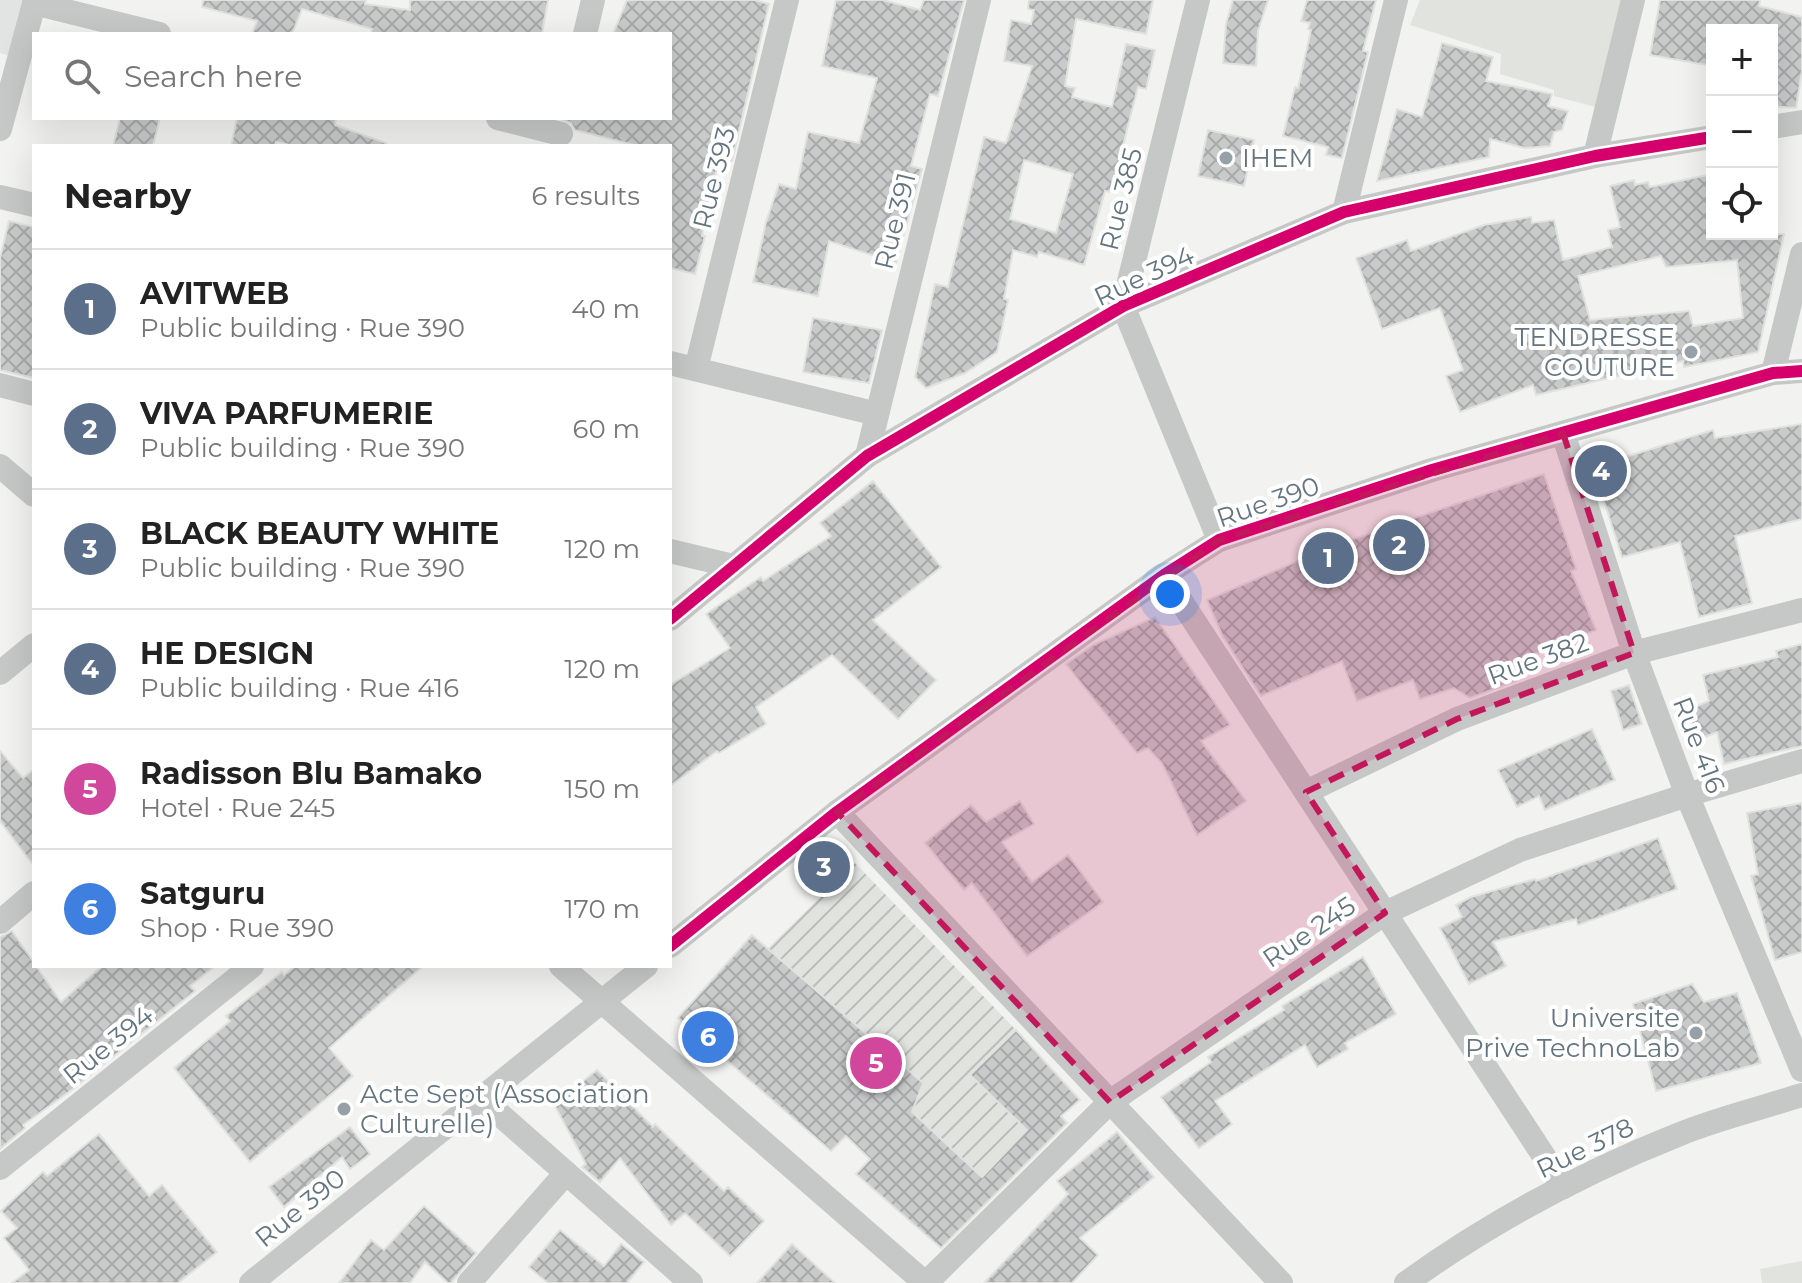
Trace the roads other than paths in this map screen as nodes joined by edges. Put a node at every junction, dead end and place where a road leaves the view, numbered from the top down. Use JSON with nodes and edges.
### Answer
{"nodes":[{"id":1,"x":593,"y":0,"type":"edge"},
{"id":2,"x":787,"y":0,"type":"edge"},
{"id":3,"x":979,"y":0,"type":"edge"},
{"id":4,"x":1198,"y":0,"type":"edge"},
{"id":5,"x":1396,"y":0,"type":"edge"},
{"id":6,"x":1633,"y":0,"type":"edge"},
{"id":7,"x":34,"y":2,"type":"edge"},
{"id":8,"x":151,"y":32,"type":"edge"},
{"id":9,"x":585,"y":32,"type":"edge"},
{"id":10,"x":9,"y":63,"type":"edge"},
{"id":11,"x":506,"y":120,"type":"edge"},
{"id":12,"x":1802,"y":122,"type":"edge"},
{"id":13,"x":1778,"y":126,"type":"edge"},
{"id":14,"x":0,"y":129,"type":"edge"},
{"id":15,"x":561,"y":133,"type":"edge"},
{"id":16,"x":1706,"y":138,"type":"edge"},
{"id":17,"x":1595,"y":156,"type":"junction"},
{"id":18,"x":0,"y":197,"type":"edge"},
{"id":19,"x":32,"y":205,"type":"edge"},
{"id":20,"x":1344,"y":212,"type":"junction"},
{"id":21,"x":1802,"y":254,"type":"edge"},
{"id":22,"x":1123,"y":306,"type":"junction"},
{"id":23,"x":672,"y":363,"type":"edge"},
{"id":24,"x":696,"y":369,"type":"junction"},
{"id":25,"x":1802,"y":371,"type":"edge"},
{"id":26,"x":1773,"y":373,"type":"junction"},
{"id":27,"x":0,"y":385,"type":"edge"},
{"id":28,"x":32,"y":393,"type":"edge"},
{"id":29,"x":877,"y":414,"type":"junction"},
{"id":30,"x":1563,"y":433,"type":"junction"},
{"id":31,"x":867,"y":456,"type":"junction"},
{"id":32,"x":0,"y":466,"type":"edge"},
{"id":33,"x":32,"y":493,"type":"edge"},
{"id":34,"x":1219,"y":540,"type":"junction"},
{"id":35,"x":672,"y":551,"type":"edge"},
{"id":36,"x":733,"y":566,"type":"junction"},
{"id":37,"x":1164,"y":575,"type":"junction"},
{"id":38,"x":1802,"y":610,"type":"edge"},
{"id":39,"x":672,"y":617,"type":"edge"},
{"id":40,"x":32,"y":647,"type":"edge"},
{"id":41,"x":1634,"y":653,"type":"junction"},
{"id":42,"x":0,"y":673,"type":"edge"},
{"id":43,"x":1802,"y":761,"type":"edge"},
{"id":44,"x":1306,"y":792,"type":"junction"},
{"id":45,"x":1687,"y":795,"type":"junction"},
{"id":46,"x":837,"y":812,"type":"junction"},
{"id":47,"x":32,"y":895,"type":"edge"},
{"id":48,"x":1385,"y":913,"type":"junction"},
{"id":49,"x":0,"y":922,"type":"edge"},
{"id":50,"x":672,"y":944,"type":"edge"},
{"id":51,"x":250,"y":968,"type":"edge"},
{"id":52,"x":563,"y":968,"type":"edge"},
{"id":53,"x":643,"y":968,"type":"edge"},
{"id":54,"x":602,"y":1001,"type":"junction"},
{"id":55,"x":1802,"y":1070,"type":"edge"},
{"id":56,"x":1802,"y":1095,"type":"edge"},
{"id":57,"x":481,"y":1098,"type":"junction"},
{"id":58,"x":1110,"y":1102,"type":"junction"},
{"id":59,"x":0,"y":1168,"type":"edge"},
{"id":60,"x":566,"y":1173,"type":"junction"},
{"id":61,"x":1564,"y":1187,"type":"junction"},
{"id":62,"x":251,"y":1283,"type":"edge"},
{"id":63,"x":469,"y":1283,"type":"edge"},
{"id":64,"x":691,"y":1283,"type":"edge"},
{"id":65,"x":926,"y":1283,"type":"edge"},
{"id":66,"x":1281,"y":1283,"type":"edge"},
{"id":67,"x":1406,"y":1283,"type":"edge"}],
"edges":[{"from":1,"to":9,"type":"street"},
{"from":2,"to":24,"type":"street","name":"Rue 393"},
{"from":3,"to":29,"type":"street","name":"Rue 391"},
{"from":4,"to":22,"type":"street","name":"Rue 385"},
{"from":5,"to":20,"type":"street"},
{"from":6,"to":17,"type":"street"},
{"from":7,"to":8,"type":"street"},
{"from":7,"to":10,"type":"street"},
{"from":10,"to":14,"type":"street"},
{"from":11,"to":15,"type":"street"},
{"from":12,"to":13,"type":"street"},
{"from":16,"to":17,"type":"street","name":"Rue 394"},
{"from":17,"to":20,"type":"street","name":"Rue 394"},
{"from":18,"to":19,"type":"street"},
{"from":20,"to":22,"type":"street","name":"Rue 394"},
{"from":21,"to":26,"type":"street"},
{"from":22,"to":31,"type":"street","name":"Rue 394"},
{"from":22,"to":34,"type":"street"},
{"from":23,"to":24,"type":"street"},
{"from":24,"to":29,"type":"street"},
{"from":25,"to":26,"type":"street","name":"Rue 390"},
{"from":26,"to":30,"type":"street","name":"Rue 390"},
{"from":27,"to":28,"type":"street"},
{"from":29,"to":31,"type":"street","name":"Rue 391"},
{"from":30,"to":34,"type":"street","name":"Rue 390"},
{"from":30,"to":41,"type":"street","name":"Rue 416"},
{"from":31,"to":36,"type":"street","name":"Rue 394"},
{"from":32,"to":33,"type":"street"},
{"from":34,"to":37,"type":"street","name":"Rue 390"},
{"from":35,"to":36,"type":"street"},
{"from":36,"to":39,"type":"street","name":"Rue 394"},
{"from":37,"to":44,"type":"street"},
{"from":37,"to":46,"type":"street","name":"Rue 390"},
{"from":38,"to":41,"type":"street","name":"Rue 382"},
{"from":40,"to":42,"type":"street"},
{"from":41,"to":44,"type":"street","name":"Rue 382"},
{"from":41,"to":45,"type":"street","name":"Rue 416"},
{"from":43,"to":45,"type":"street","name":"Rue 245"},
{"from":44,"to":48,"type":"street"},
{"from":45,"to":48,"type":"street","name":"Rue 245"},
{"from":45,"to":55,"type":"street","name":"Rue 416"},
{"from":46,"to":50,"type":"street","name":"Rue 390"},
{"from":46,"to":58,"type":"street"},
{"from":47,"to":49,"type":"street"},
{"from":48,"to":58,"type":"street","name":"Rue 245"},
{"from":48,"to":61,"type":"street"},
{"from":51,"to":59,"type":"street","name":"Rue 394"},
{"from":52,"to":54,"type":"street"},
{"from":53,"to":54,"type":"street","name":"Rue 390"},
{"from":54,"to":57,"type":"street","name":"Rue 390"},
{"from":54,"to":65,"type":"street"},
{"from":56,"to":61,"type":"street","name":"Rue 378"},
{"from":57,"to":60,"type":"street"},
{"from":57,"to":62,"type":"street","name":"Rue 390"},
{"from":58,"to":65,"type":"street","name":"Rue 245"},
{"from":58,"to":66,"type":"street"},
{"from":60,"to":63,"type":"street"},
{"from":60,"to":64,"type":"street"},
{"from":61,"to":67,"type":"street","name":"Rue 378"}]}
